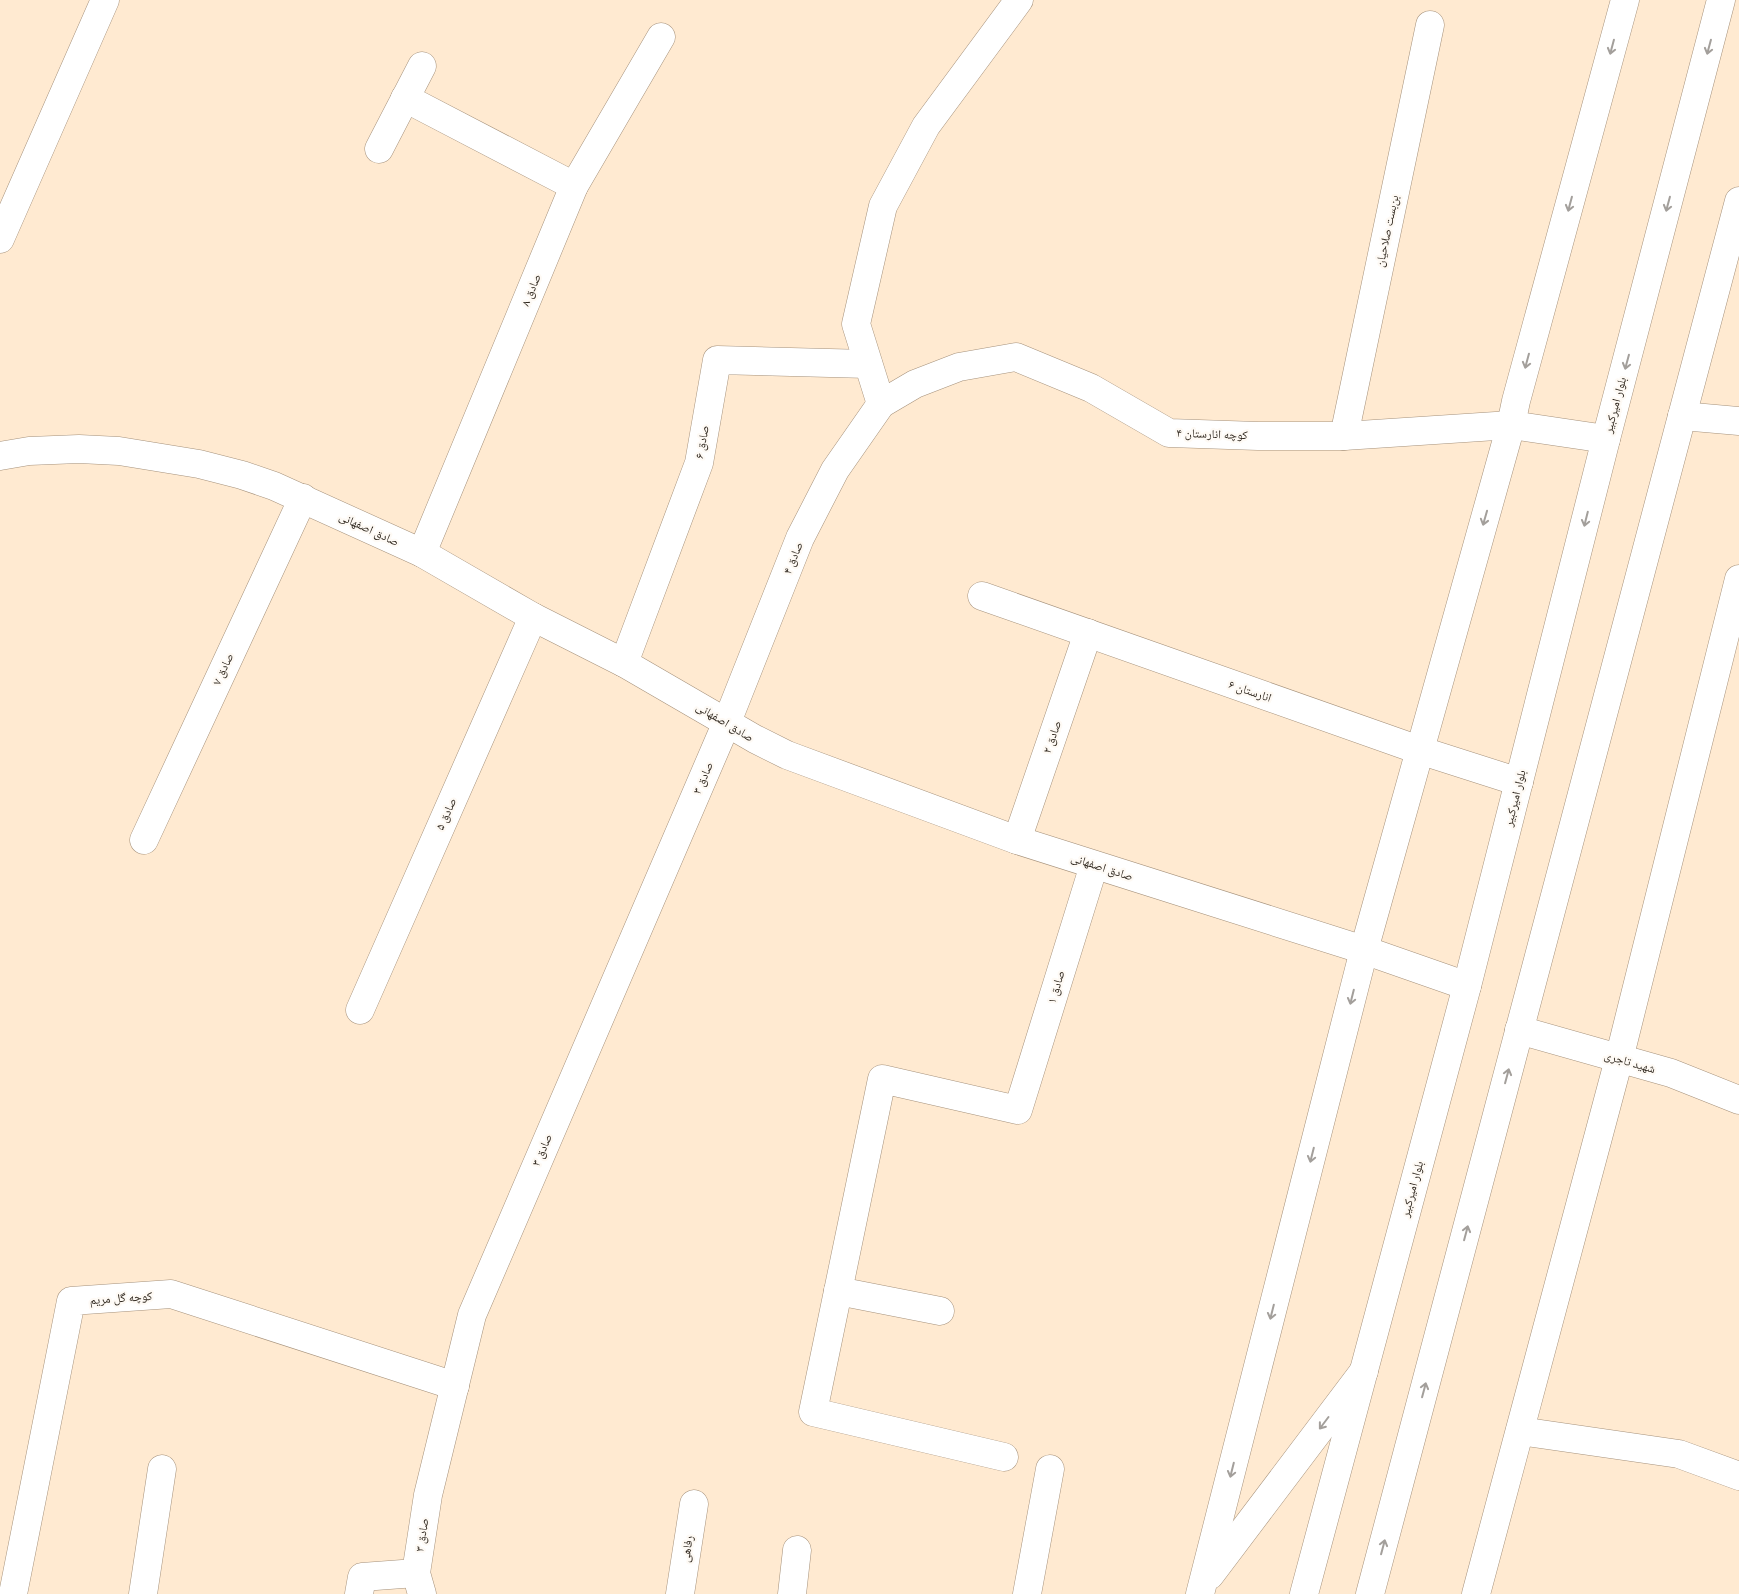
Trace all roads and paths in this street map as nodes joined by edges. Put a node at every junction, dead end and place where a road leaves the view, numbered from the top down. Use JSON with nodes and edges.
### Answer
{"nodes":[{"id":1,"x":106,"y":0,"type":"edge"},
{"id":2,"x":1019,"y":0,"type":"edge"},
{"id":3,"x":1625,"y":0,"type":"edge"},
{"id":4,"x":1721,"y":0,"type":"edge"},
{"id":5,"x":1430,"y":25,"type":"dead end"},
{"id":6,"x":662,"y":37,"type":"dead end"},
{"id":7,"x":422,"y":66,"type":"dead end"},
{"id":8,"x":405,"y":98,"type":"junction"},
{"id":9,"x":378,"y":149,"type":"dead end"},
{"id":10,"x":574,"y":186,"type":"junction"},
{"id":11,"x":1739,"y":201,"type":"edge"},
{"id":12,"x":0,"y":239,"type":"edge"},
{"id":13,"x":868,"y":364,"type":"junction"},
{"id":14,"x":881,"y":404,"type":"junction"},
{"id":15,"x":1682,"y":416,"type":"junction"},
{"id":16,"x":1739,"y":421,"type":"edge"},
{"id":17,"x":1511,"y":425,"type":"junction"},
{"id":18,"x":1344,"y":436,"type":"junction"},
{"id":19,"x":1606,"y":439,"type":"junction"},
{"id":20,"x":0,"y":456,"type":"edge"},
{"id":21,"x":303,"y":498,"type":"junction"},
{"id":22,"x":422,"y":553,"type":"junction"},
{"id":23,"x":1739,"y":579,"type":"edge"},
{"id":24,"x":982,"y":596,"type":"dead end"},
{"id":25,"x":533,"y":617,"type":"junction"},
{"id":26,"x":1088,"y":633,"type":"junction"},
{"id":27,"x":624,"y":663,"type":"junction"},
{"id":28,"x":727,"y":722,"type":"junction"},
{"id":29,"x":1419,"y":750,"type":"junction"},
{"id":30,"x":1519,"y":782,"type":"junction"},
{"id":31,"x":144,"y":840,"type":"dead end"},
{"id":32,"x":1017,"y":840,"type":"junction"},
{"id":33,"x":1094,"y":864,"type":"junction"},
{"id":34,"x":1364,"y":950,"type":"junction"},
{"id":35,"x":1467,"y":986,"type":"junction"},
{"id":36,"x":360,"y":1010,"type":"dead end"},
{"id":37,"x":1519,"y":1030,"type":"junction"},
{"id":38,"x":1619,"y":1059,"type":"junction"},
{"id":39,"x":1739,"y":1100,"type":"edge"},
{"id":40,"x":838,"y":1291,"type":"junction"},
{"id":41,"x":940,"y":1311,"type":"dead end"},
{"id":42,"x":1364,"y":1370,"type":"junction"},
{"id":43,"x":455,"y":1386,"type":"junction"},
{"id":44,"x":1520,"y":1431,"type":"junction"},
{"id":45,"x":1004,"y":1457,"type":"dead end"},
{"id":46,"x":162,"y":1469,"type":"dead end"},
{"id":47,"x":1050,"y":1469,"type":"dead end"},
{"id":48,"x":1739,"y":1476,"type":"edge"},
{"id":49,"x":694,"y":1504,"type":"dead end"},
{"id":50,"x":797,"y":1550,"type":"dead end"},
{"id":51,"x":419,"y":1584,"type":"edge"},
{"id":52,"x":1201,"y":1590,"type":"edge"},
{"id":53,"x":13,"y":1594,"type":"edge"},
{"id":54,"x":143,"y":1594,"type":"edge"},
{"id":55,"x":359,"y":1594,"type":"edge"},
{"id":56,"x":680,"y":1594,"type":"edge"},
{"id":57,"x":792,"y":1594,"type":"edge"},
{"id":58,"x":1026,"y":1594,"type":"edge"},
{"id":59,"x":1304,"y":1594,"type":"edge"},
{"id":60,"x":1370,"y":1594,"type":"edge"},
{"id":61,"x":1476,"y":1594,"type":"edge"}],
"edges":[{"from":1,"to":12,"type":"street"},
{"from":2,"to":13,"type":"street"},
{"from":3,"to":17,"type":"street","one_way":true},
{"from":4,"to":19,"type":"street","name":"بلوار امیرکبیر","one_way":true},
{"from":5,"to":18,"type":"street","name":"بن‌بست صلاحیان"},
{"from":6,"to":10,"type":"street","name":"صادق ۸"},
{"from":7,"to":8,"type":"street"},
{"from":8,"to":9,"type":"street"},
{"from":8,"to":10,"type":"street"},
{"from":10,"to":22,"type":"street","name":"صادق ۸"},
{"from":11,"to":15,"type":"street"},
{"from":13,"to":14,"type":"street"},
{"from":13,"to":27,"type":"street","name":"صادق ۶"},
{"from":14,"to":18,"type":"street","name":"کوچه انارستان ۴"},
{"from":14,"to":28,"type":"street","name":"صادق ۴"},
{"from":15,"to":16,"type":"street"},
{"from":15,"to":37,"type":"street"},
{"from":17,"to":18,"type":"street","name":"کوچه انارستان ۴"},
{"from":17,"to":19,"type":"street","name":"کوچه انارستان ۴"},
{"from":17,"to":29,"type":"street","one_way":true},
{"from":19,"to":30,"type":"street","name":"بلوار امیرکبیر","one_way":true},
{"from":20,"to":21,"type":"street","name":"صادق اصفهانی"},
{"from":21,"to":22,"type":"street","name":"صادق اصفهانی"},
{"from":21,"to":31,"type":"street","name":"صادق ۷"},
{"from":22,"to":25,"type":"street","name":"صادق اصفهانی"},
{"from":23,"to":38,"type":"street"},
{"from":24,"to":26,"type":"street","name":"انارستان ۶"},
{"from":25,"to":27,"type":"street","name":"صادق اصفهانی"},
{"from":25,"to":36,"type":"street","name":"صادق ۵"},
{"from":26,"to":29,"type":"street","name":"انارستان ۶"},
{"from":26,"to":32,"type":"street","name":"صادق ۲"},
{"from":27,"to":28,"type":"street","name":"صادق اصفهانی"},
{"from":28,"to":32,"type":"street","name":"صادق اصفهانی"},
{"from":28,"to":43,"type":"street","name":"صادق ۳"},
{"from":29,"to":30,"type":"street","name":"انارستان ۶"},
{"from":29,"to":34,"type":"street"},
{"from":30,"to":35,"type":"street","name":"بلوار امیرکبیر"},
{"from":32,"to":33,"type":"street","name":"صادق اصفهانی"},
{"from":33,"to":34,"type":"street","name":"صادق اصفهانی"},
{"from":33,"to":40,"type":"street","name":"صادق ۱"},
{"from":34,"to":35,"type":"street","name":"صادق اصفهانی"},
{"from":34,"to":52,"type":"street","one_way":true},
{"from":35,"to":42,"type":"street","name":"بلوار امیرکبیر"},
{"from":37,"to":38,"type":"street","name":"شهید تاجری"},
{"from":60,"to":37,"type":"street","one_way":true},
{"from":38,"to":39,"type":"street","name":"شهید تاجری"},
{"from":38,"to":44,"type":"street"},
{"from":40,"to":41,"type":"street"},
{"from":40,"to":45,"type":"street"},
{"from":42,"to":52,"type":"street","one_way":true},
{"from":42,"to":59,"type":"street","name":"بلوار امیرکبیر"},
{"from":43,"to":51,"type":"street","name":"صادق ۳"},
{"from":43,"to":53,"type":"street","name":"کوچه گل مریم"},
{"from":44,"to":48,"type":"street"},
{"from":44,"to":61,"type":"street"},
{"from":46,"to":54,"type":"street"},
{"from":47,"to":58,"type":"street"},
{"from":49,"to":56,"type":"street","name":"رفاهی"},
{"from":50,"to":57,"type":"street"},
{"from":51,"to":55,"type":"street"}]}
